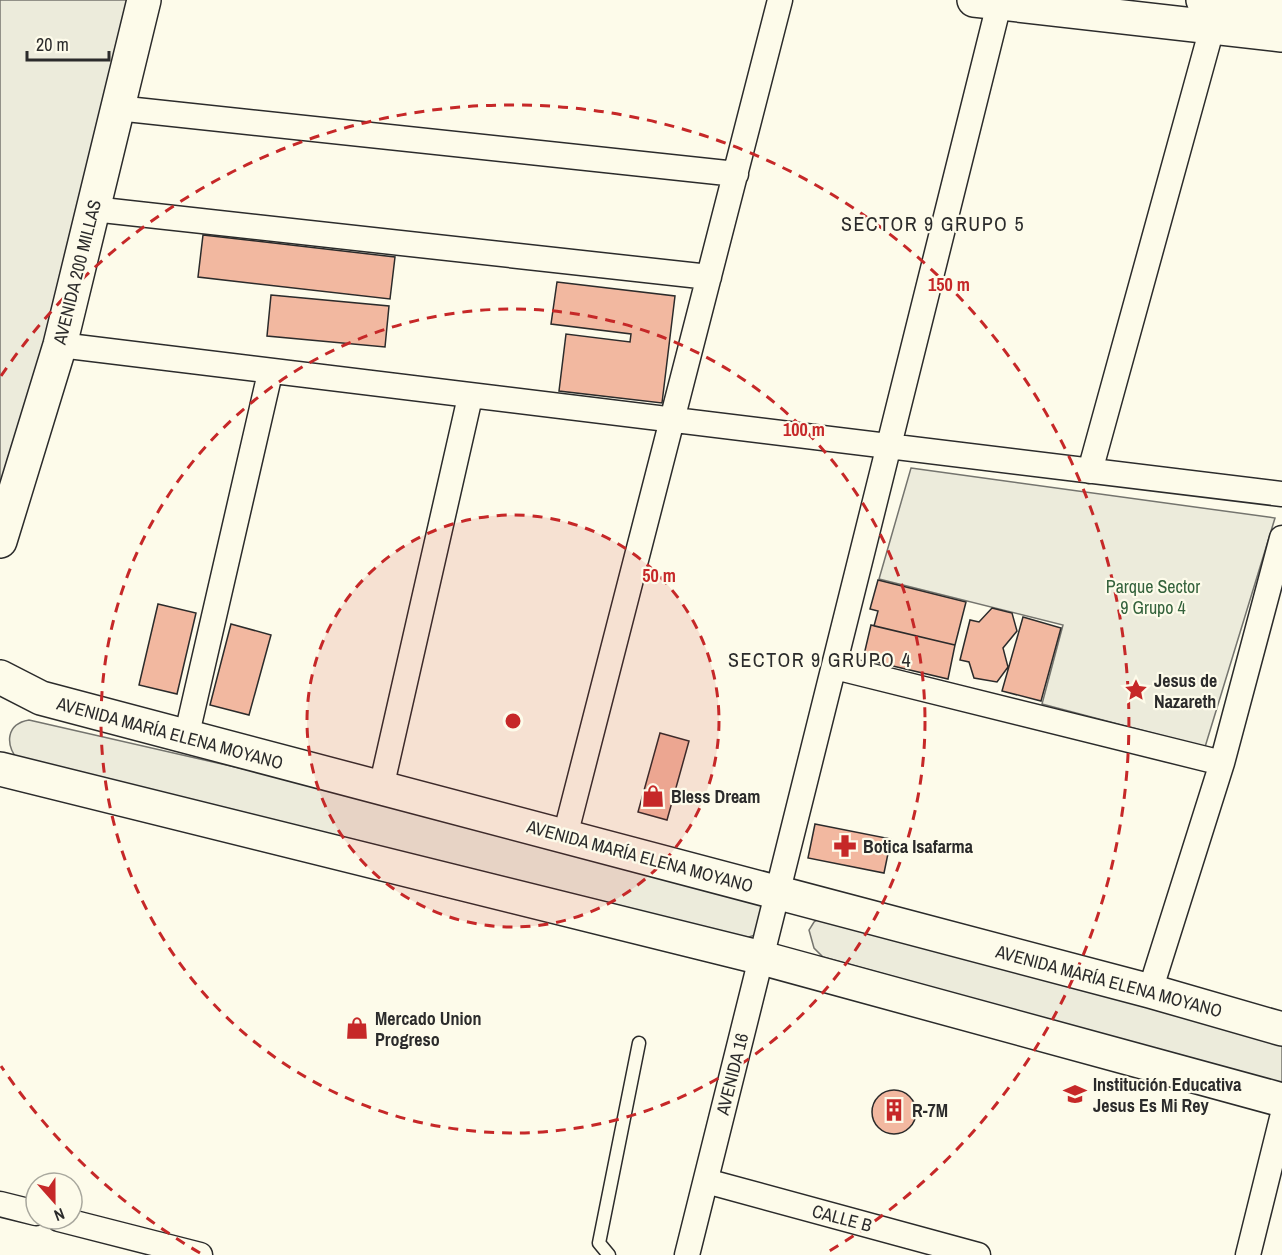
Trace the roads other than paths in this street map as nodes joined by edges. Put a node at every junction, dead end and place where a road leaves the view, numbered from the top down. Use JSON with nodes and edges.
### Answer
{"nodes":[{"id":1,"x":144,"y":0,"type":"edge"},
{"id":2,"x":780,"y":0,"type":"edge"},
{"id":3,"x":991,"y":1,"type":"edge"},
{"id":4,"x":1282,"y":10,"type":"edge"},
{"id":5,"x":1208,"y":14,"type":"edge"},
{"id":6,"x":1282,"y":35,"type":"edge"},
{"id":7,"x":117,"y":108,"type":"junction"},
{"id":8,"x":736,"y":174,"type":"junction"},
{"id":9,"x":93,"y":209,"type":"junction"},
{"id":10,"x":709,"y":278,"type":"junction"},
{"id":11,"x":60,"y":345,"type":"junction"},
{"id":12,"x":270,"y":373,"type":"junction"},
{"id":13,"x":470,"y":397,"type":"junction"},
{"id":14,"x":672,"y":420,"type":"junction"},
{"id":15,"x":889,"y":447,"type":"junction"},
{"id":16,"x":1090,"y":471,"type":"junction"},
{"id":17,"x":1282,"y":494,"type":"edge"},
{"id":18,"x":1282,"y":538,"type":"edge"},
{"id":19,"x":0,"y":541,"type":"edge"},
{"id":20,"x":1276,"y":584,"type":"edge"},
{"id":21,"x":835,"y":667,"type":"junction"},
{"id":22,"x":0,"y":677,"type":"edge"},
{"id":23,"x":186,"y":738,"type":"junction"},
{"id":24,"x":1222,"y":763,"type":"junction"},
{"id":25,"x":0,"y":769,"type":"edge"},
{"id":26,"x":381,"y":788,"type":"junction"},
{"id":27,"x":566,"y":836,"type":"junction"},
{"id":28,"x":778,"y":893,"type":"junction"},
{"id":29,"x":762,"y":958,"type":"junction"},
{"id":30,"x":1150,"y":991,"type":"junction"},
{"id":31,"x":1282,"y":1029,"type":"edge"},
{"id":32,"x":639,"y":1044,"type":"dead end"},
{"id":33,"x":1282,"y":1100,"type":"edge"},
{"id":34,"x":1282,"y":1118,"type":"edge"},
{"id":35,"x":706,"y":1181,"type":"junction"},
{"id":36,"x":0,"y":1204,"type":"edge"},
{"id":37,"x":24,"y":1210,"type":"edge"},
{"id":38,"x":84,"y":1225,"type":"edge"},
{"id":39,"x":200,"y":1255,"type":"edge"},
{"id":40,"x":609,"y":1255,"type":"edge"},
{"id":41,"x":687,"y":1255,"type":"edge"},
{"id":42,"x":978,"y":1255,"type":"edge"},
{"id":43,"x":1248,"y":1255,"type":"edge"}],
"edges":[{"from":1,"to":7,"type":"street","name":"AVENIDA 200 MILLAS"},
{"from":2,"to":8,"type":"street"},
{"from":3,"to":5,"type":"street"},
{"from":3,"to":15,"type":"street","name":"AVENIDA 16"},
{"from":4,"to":5,"type":"street"},
{"from":5,"to":6,"type":"street"},
{"from":5,"to":16,"type":"street"},
{"from":7,"to":8,"type":"street"},
{"from":7,"to":9,"type":"street","name":"AVENIDA 200 MILLAS"},
{"from":8,"to":10,"type":"street"},
{"from":9,"to":10,"type":"street"},
{"from":9,"to":11,"type":"street","name":"AVENIDA 200 MILLAS"},
{"from":10,"to":14,"type":"street"},
{"from":11,"to":12,"type":"street"},
{"from":11,"to":19,"type":"street","name":"AVENIDA 200 MILLAS"},
{"from":12,"to":13,"type":"street"},
{"from":12,"to":23,"type":"street"},
{"from":13,"to":14,"type":"street"},
{"from":13,"to":26,"type":"street"},
{"from":14,"to":15,"type":"street"},
{"from":14,"to":27,"type":"street"},
{"from":15,"to":16,"type":"street"},
{"from":15,"to":21,"type":"street","name":"AVENIDA 16"},
{"from":16,"to":17,"type":"street"},
{"from":18,"to":20,"type":"street"},
{"from":20,"to":24,"type":"street"},
{"from":21,"to":24,"type":"street"},
{"from":21,"to":28,"type":"street","name":"AVENIDA 16"},
{"from":22,"to":23,"type":"street","name":"AVENIDA MARÍA ELENA MOYANO"},
{"from":23,"to":26,"type":"street","name":"AVENIDA MARÍA ELENA MOYANO"},
{"from":24,"to":30,"type":"street"},
{"from":25,"to":29,"type":"street"},
{"from":26,"to":27,"type":"street","name":"AVENIDA MARÍA ELENA MOYANO"},
{"from":27,"to":28,"type":"street","name":"AVENIDA MARÍA ELENA MOYANO"},
{"from":28,"to":29,"type":"street","name":"AVENIDA 16"},
{"from":28,"to":30,"type":"street","name":"AVENIDA MARÍA ELENA MOYANO"},
{"from":29,"to":33,"type":"street"},
{"from":29,"to":35,"type":"street","name":"AVENIDA 16"},
{"from":30,"to":31,"type":"street","name":"AVENIDA MARÍA ELENA MOYANO"},
{"from":32,"to":40,"type":"lane"},
{"from":34,"to":43,"type":"street"},
{"from":35,"to":41,"type":"street","name":"AVENIDA 16"},
{"from":35,"to":42,"type":"street","name":"CALLE B"},
{"from":36,"to":37,"type":"street"},
{"from":38,"to":39,"type":"street"}]}
